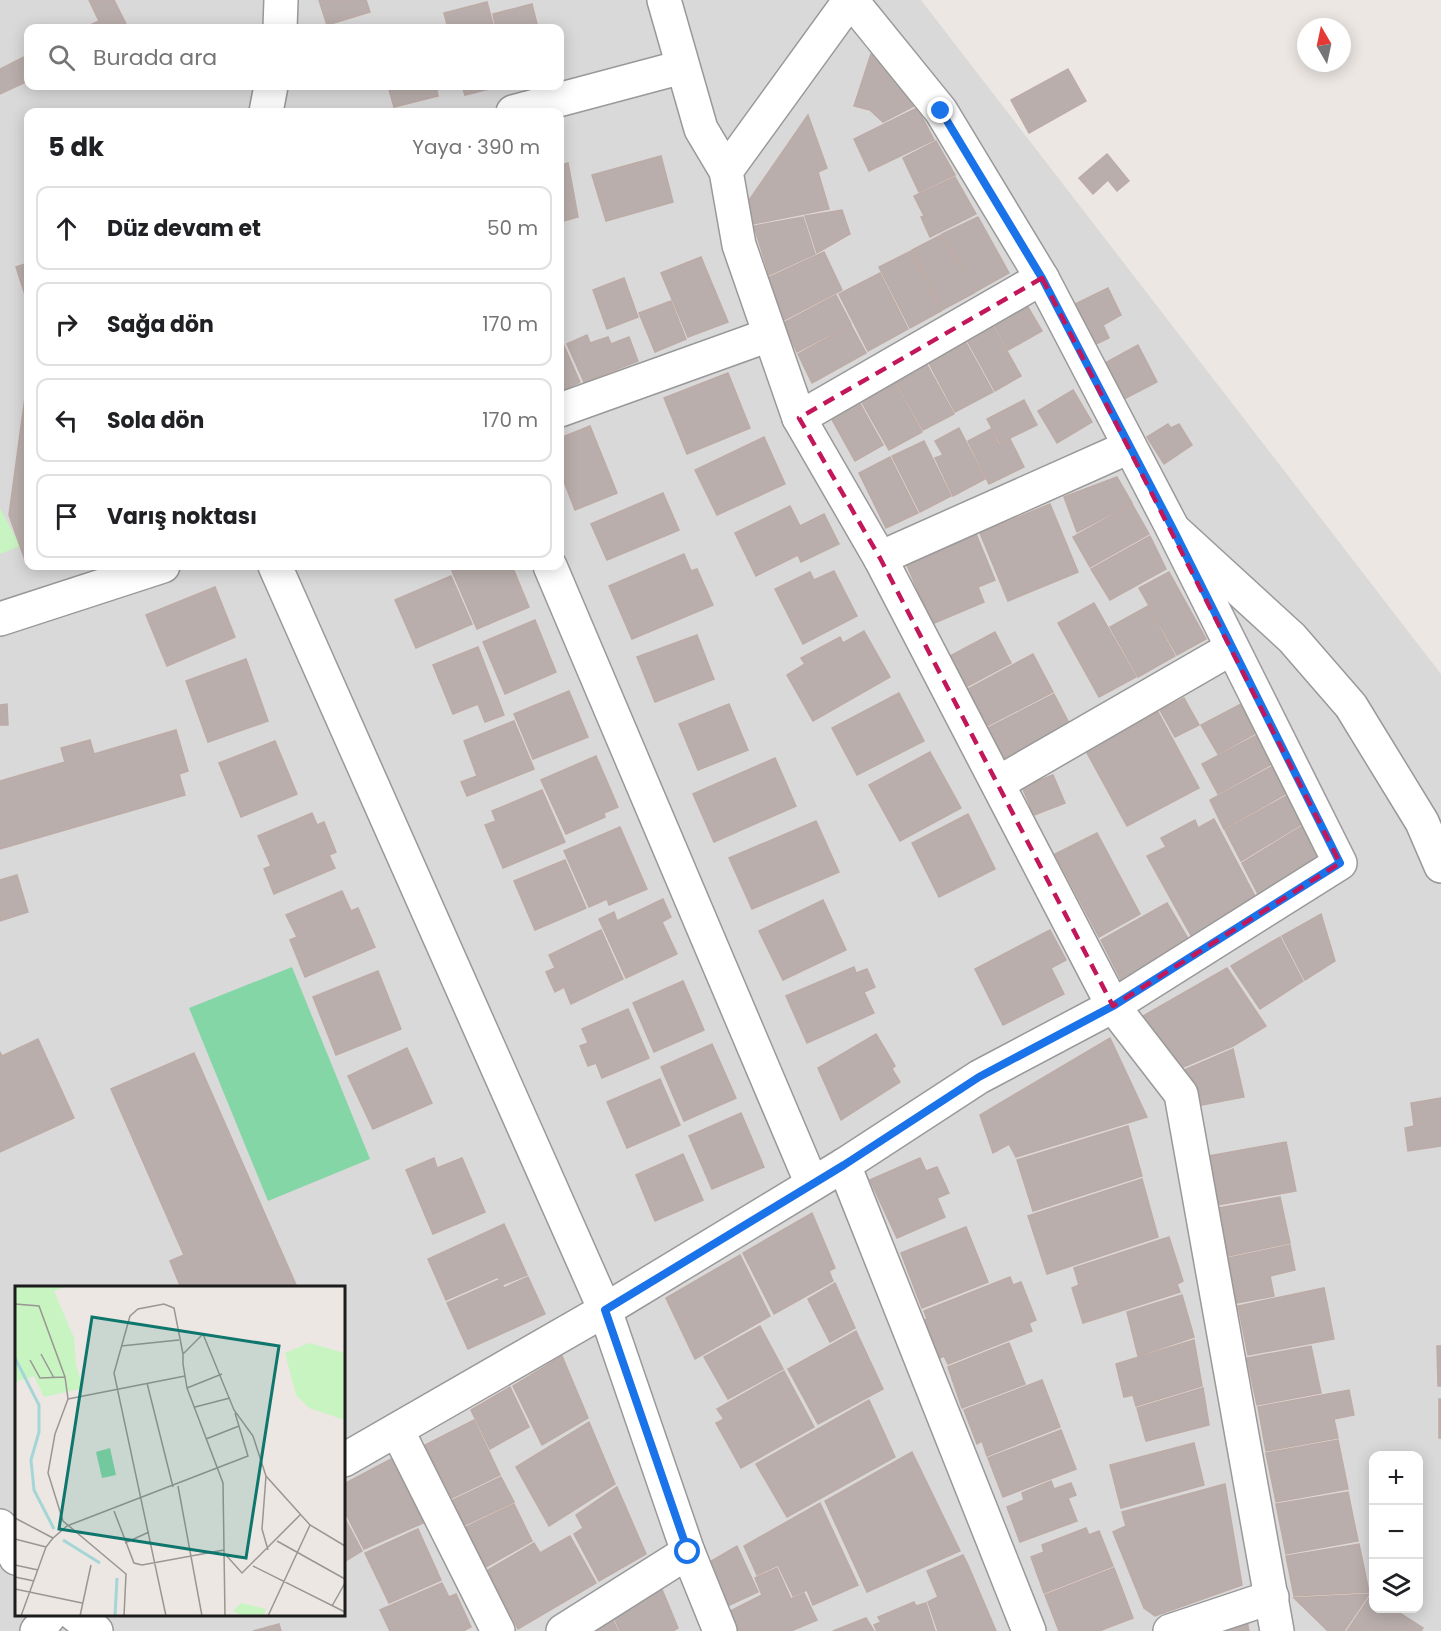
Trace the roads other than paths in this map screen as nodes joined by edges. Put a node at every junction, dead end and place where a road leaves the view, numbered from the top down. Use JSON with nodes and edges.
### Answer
{"nodes":[{"id":1,"x":281,"y":0,"type":"edge"},
{"id":2,"x":664,"y":0,"type":"edge"},
{"id":3,"x":851,"y":0,"type":"edge"},
{"id":4,"x":280,"y":24,"type":"edge"},
{"id":5,"x":682,"y":67,"type":"junction"},
{"id":6,"x":270,"y":90,"type":"edge"},
{"id":7,"x":267,"y":108,"type":"edge"},
{"id":8,"x":528,"y":108,"type":"edge"},
{"id":9,"x":726,"y":171,"type":"junction"},
{"id":10,"x":1042,"y":278,"type":"junction"},
{"id":11,"x":769,"y":335,"type":"junction"},
{"id":12,"x":564,"y":409,"type":"edge"},
{"id":13,"x":799,"y":418,"type":"junction"},
{"id":14,"x":1129,"y":447,"type":"junction"},
{"id":15,"x":1173,"y":529,"type":"junction"},
{"id":16,"x":880,"y":558,"type":"junction"},
{"id":17,"x":151,"y":570,"type":"edge"},
{"id":18,"x":276,"y":570,"type":"edge"},
{"id":19,"x":551,"y":570,"type":"edge"},
{"id":20,"x":0,"y":619,"type":"edge"},
{"id":21,"x":1232,"y":648,"type":"junction"},
{"id":22,"x":998,"y":783,"type":"junction"},
{"id":23,"x":1441,"y":866,"type":"edge"},
{"id":24,"x":1113,"y":1006,"type":"junction"},
{"id":25,"x":844,"y":1165,"type":"junction"},
{"id":26,"x":812,"y":1184,"type":"junction"},
{"id":27,"x":605,"y":1310,"type":"junction"},
{"id":28,"x":397,"y":1430,"type":"junction"},
{"id":29,"x":345,"y":1459,"type":"edge"},
{"id":30,"x":0,"y":1526,"type":"edge"},
{"id":31,"x":688,"y":1552,"type":"junction"},
{"id":32,"x":15,"y":1556,"type":"edge"},
{"id":33,"x":49,"y":1616,"type":"edge"},
{"id":34,"x":77,"y":1616,"type":"edge"},
{"id":35,"x":1279,"y":1619,"type":"edge"},
{"id":36,"x":37,"y":1631,"type":"edge"},
{"id":37,"x":96,"y":1631,"type":"edge"},
{"id":38,"x":498,"y":1631,"type":"edge"},
{"id":39,"x":563,"y":1631,"type":"edge"},
{"id":40,"x":720,"y":1631,"type":"edge"},
{"id":41,"x":1029,"y":1631,"type":"edge"},
{"id":42,"x":1170,"y":1631,"type":"edge"}],
"edges":[{"from":1,"to":4,"type":"street"},
{"from":2,"to":5,"type":"street"},
{"from":3,"to":9,"type":"street"},
{"from":3,"to":10,"type":"street"},
{"from":5,"to":8,"type":"street"},
{"from":5,"to":9,"type":"street"},
{"from":6,"to":7,"type":"street"},
{"from":9,"to":11,"type":"street"},
{"from":10,"to":13,"type":"street"},
{"from":10,"to":14,"type":"street"},
{"from":11,"to":12,"type":"street"},
{"from":11,"to":13,"type":"street"},
{"from":13,"to":16,"type":"street"},
{"from":14,"to":15,"type":"street"},
{"from":14,"to":16,"type":"street"},
{"from":15,"to":21,"type":"street"},
{"from":15,"to":23,"type":"street"},
{"from":16,"to":22,"type":"street"},
{"from":17,"to":20,"type":"street"},
{"from":18,"to":27,"type":"street"},
{"from":19,"to":26,"type":"street"},
{"from":21,"to":22,"type":"street"},
{"from":21,"to":24,"type":"street"},
{"from":22,"to":24,"type":"street"},
{"from":24,"to":25,"type":"street"},
{"from":24,"to":35,"type":"street"},
{"from":25,"to":26,"type":"street"},
{"from":25,"to":41,"type":"street"},
{"from":26,"to":27,"type":"street"},
{"from":27,"to":28,"type":"street"},
{"from":27,"to":31,"type":"street"},
{"from":28,"to":29,"type":"street"},
{"from":28,"to":38,"type":"street"},
{"from":30,"to":32,"type":"street"},
{"from":31,"to":39,"type":"street"},
{"from":31,"to":40,"type":"street"},
{"from":33,"to":36,"type":"street"},
{"from":34,"to":37,"type":"street"},
{"from":35,"to":42,"type":"street"}]}
